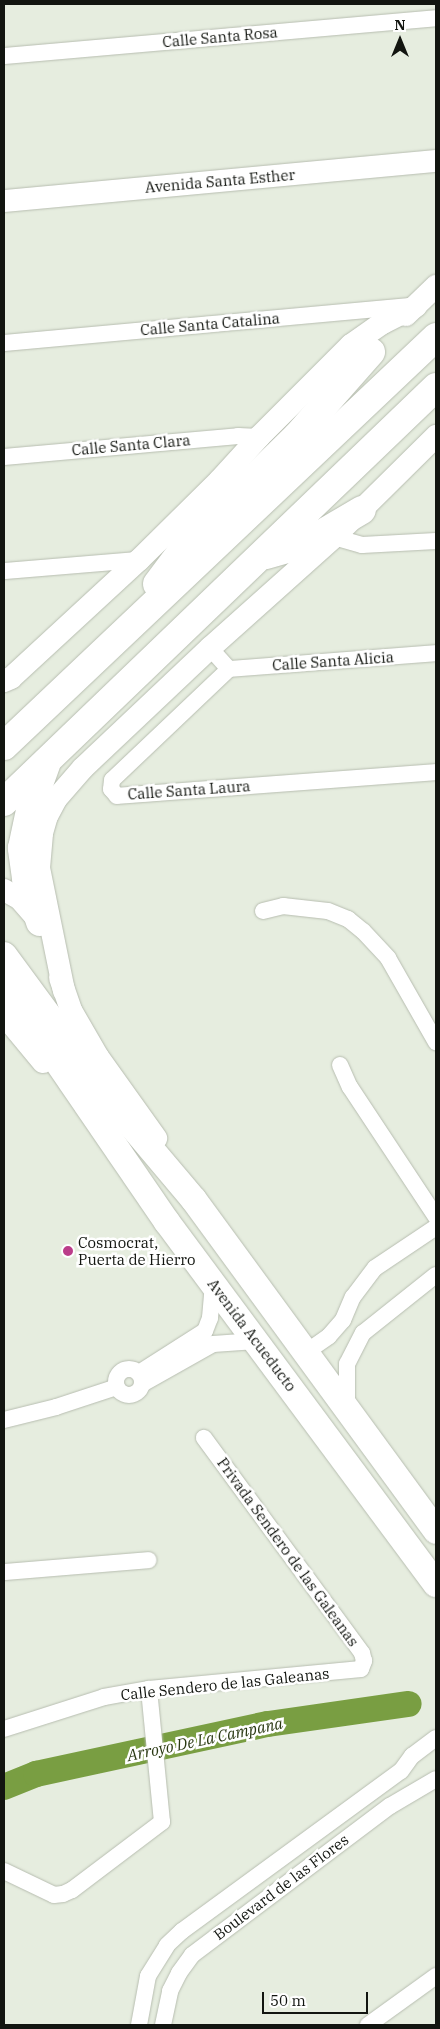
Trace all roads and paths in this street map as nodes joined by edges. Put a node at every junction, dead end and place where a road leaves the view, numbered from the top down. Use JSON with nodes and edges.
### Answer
{"nodes":[{"id":1,"x":436,"y":18,"type":"edge"},
{"id":2,"x":4,"y":56,"type":"edge"},
{"id":3,"x":436,"y":161,"type":"edge"},
{"id":4,"x":4,"y":201,"type":"edge"},
{"id":5,"x":436,"y":286,"type":"edge"},
{"id":6,"x":416,"y":306,"type":"junction"},
{"id":7,"x":436,"y":337,"type":"edge"},
{"id":8,"x":4,"y":343,"type":"edge"},
{"id":9,"x":370,"y":352,"type":"joint"},
{"id":10,"x":436,"y":387,"type":"edge"},
{"id":11,"x":436,"y":436,"type":"edge"},
{"id":12,"x":259,"y":437,"type":"junction"},
{"id":13,"x":4,"y":457,"type":"edge"},
{"id":14,"x":362,"y":510,"type":"junction"},
{"id":15,"x":334,"y":537,"type":"junction"},
{"id":16,"x":436,"y":541,"type":"edge"},
{"id":17,"x":262,"y":556,"type":"junction"},
{"id":18,"x":139,"y":560,"type":"junction"},
{"id":19,"x":4,"y":571,"type":"edge"},
{"id":20,"x":125,"y":631,"type":"junction"},
{"id":21,"x":210,"y":648,"type":"junction"},
{"id":22,"x":436,"y":653,"type":"edge"},
{"id":23,"x":229,"y":669,"type":"junction"},
{"id":24,"x":10,"y":677,"type":"edge"},
{"id":25,"x":4,"y":746,"type":"edge"},
{"id":26,"x":48,"y":760,"type":"junction"},
{"id":27,"x":436,"y":772,"type":"edge"},
{"id":28,"x":4,"y":802,"type":"edge"},
{"id":29,"x":4,"y":890,"type":"edge"},
{"id":30,"x":263,"y":911,"type":"dead end"},
{"id":31,"x":40,"y":922,"type":"junction"},
{"id":32,"x":4,"y":955,"type":"edge"},
{"id":33,"x":4,"y":984,"type":"edge"},
{"id":34,"x":64,"y":990,"type":"junction"},
{"id":35,"x":4,"y":1015,"type":"edge"},
{"id":36,"x":4,"y":1023,"type":"edge"},
{"id":37,"x":436,"y":1042,"type":"edge"},
{"id":38,"x":30,"y":1044,"type":"junction"},
{"id":39,"x":340,"y":1065,"type":"dead end"},
{"id":40,"x":109,"y":1136,"type":"junction"},
{"id":41,"x":194,"y":1200,"type":"junction"},
{"id":42,"x":436,"y":1217,"type":"edge"},
{"id":43,"x":436,"y":1227,"type":"edge"},
{"id":44,"x":436,"y":1275,"type":"edge"},
{"id":45,"x":213,"y":1283,"type":"junction"},
{"id":46,"x":209,"y":1337,"type":"junction"},
{"id":47,"x":256,"y":1341,"type":"junction"},
{"id":48,"x":305,"y":1352,"type":"junction"},
{"id":49,"x":347,"y":1409,"type":"junction"},
{"id":50,"x":4,"y":1420,"type":"edge"},
{"id":51,"x":204,"y":1438,"type":"dead end"},
{"id":52,"x":436,"y":1531,"type":"edge"},
{"id":53,"x":149,"y":1560,"type":"dead end"},
{"id":54,"x":4,"y":1572,"type":"edge"},
{"id":55,"x":436,"y":1584,"type":"edge"},
{"id":56,"x":361,"y":1669,"type":"joint"},
{"id":57,"x":149,"y":1689,"type":"junction"},
{"id":58,"x":4,"y":1729,"type":"edge"},
{"id":59,"x":436,"y":1738,"type":"edge"},
{"id":60,"x":436,"y":1750,"type":"edge"},
{"id":61,"x":401,"y":1771,"type":"junction"},
{"id":62,"x":436,"y":1779,"type":"edge"},
{"id":63,"x":323,"y":1828,"type":"junction"},
{"id":64,"x":336,"y":1846,"type":"junction"},
{"id":65,"x":4,"y":1871,"type":"edge"},
{"id":66,"x":436,"y":1976,"type":"edge"},
{"id":67,"x":138,"y":2025,"type":"edge"},
{"id":68,"x":163,"y":2025,"type":"edge"},
{"id":69,"x":368,"y":2025,"type":"edge"}],
"edges":[{"from":1,"to":2,"type":"street","name":"Calle Santa Rosa"},
{"from":3,"to":4,"type":"main road","name":"Avenida Santa Esther"},
{"from":5,"to":6,"type":"main road"},
{"from":6,"to":8,"type":"street","name":"Calle Santa Catalina"},
{"from":6,"to":9,"type":"main road"},
{"from":6,"to":12,"type":"main road"},
{"from":7,"to":20,"type":"highway"},
{"from":9,"to":20,"type":"highway"},
{"from":10,"to":17,"type":"highway"},
{"from":11,"to":14,"type":"main road"},
{"from":12,"to":13,"type":"street","name":"Calle Santa Clara"},
{"from":12,"to":18,"type":"main road"},
{"from":14,"to":15,"type":"main road"},
{"from":14,"to":17,"type":"highway"},
{"from":15,"to":16,"type":"street"},
{"from":15,"to":21,"type":"main road"},
{"from":17,"to":26,"type":"highway"},
{"from":18,"to":19,"type":"street"},
{"from":18,"to":24,"type":"main road"},
{"from":20,"to":25,"type":"highway"},
{"from":21,"to":23,"type":"street"},
{"from":21,"to":34,"type":"main road"},
{"from":22,"to":23,"type":"street","name":"Calle Santa Alicia"},
{"from":23,"to":27,"type":"street","name":"Calle Santa Laura"},
{"from":26,"to":28,"type":"highway"},
{"from":26,"to":31,"type":"highway"},
{"from":29,"to":31,"type":"main road"},
{"from":30,"to":37,"type":"street"},
{"from":31,"to":34,"type":"main road"},
{"from":32,"to":41,"type":"main road"},
{"from":33,"to":40,"type":"main road","name":"Avenida Acueducto"},
{"from":34,"to":41,"type":"main road"},
{"from":35,"to":38,"type":"main road"},
{"from":36,"to":38,"type":"main road"},
{"from":38,"to":40,"type":"main road"},
{"from":39,"to":42,"type":"street"},
{"from":40,"to":45,"type":"main road","name":"Avenida Acueducto"},
{"from":41,"to":48,"type":"main road"},
{"from":43,"to":48,"type":"street"},
{"from":44,"to":49,"type":"street"},
{"from":45,"to":46,"type":"street"},
{"from":45,"to":47,"type":"main road","name":"Avenida Acueducto"},
{"from":46,"to":47,"type":"street"},
{"from":46,"to":50,"type":"street"},
{"from":47,"to":55,"type":"main road","name":"Avenida Acueducto"},
{"from":48,"to":49,"type":"main road"},
{"from":49,"to":52,"type":"main road"},
{"from":51,"to":56,"type":"street","name":"Privada Sendero de las Galeanas"},
{"from":53,"to":54,"type":"street"},
{"from":56,"to":57,"type":"street","name":"Calle Sendero de las Galeanas"},
{"from":57,"to":58,"type":"street","name":"Calle Sendero de las Galeanas"},
{"from":57,"to":65,"type":"street"},
{"from":59,"to":61,"type":"street","name":"Boulevard de las Flores"},
{"from":60,"to":61,"type":"street","name":"Boulevard de las Flores"},
{"from":61,"to":63,"type":"street","name":"Boulevard de las Flores"},
{"from":62,"to":64,"type":"street","name":"Boulevard de las Flores"},
{"from":63,"to":64,"type":"street"},
{"from":63,"to":67,"type":"street","name":"Boulevard de las Flores"},
{"from":64,"to":68,"type":"street","name":"Boulevard de las Flores"},
{"from":66,"to":69,"type":"street"}]}
